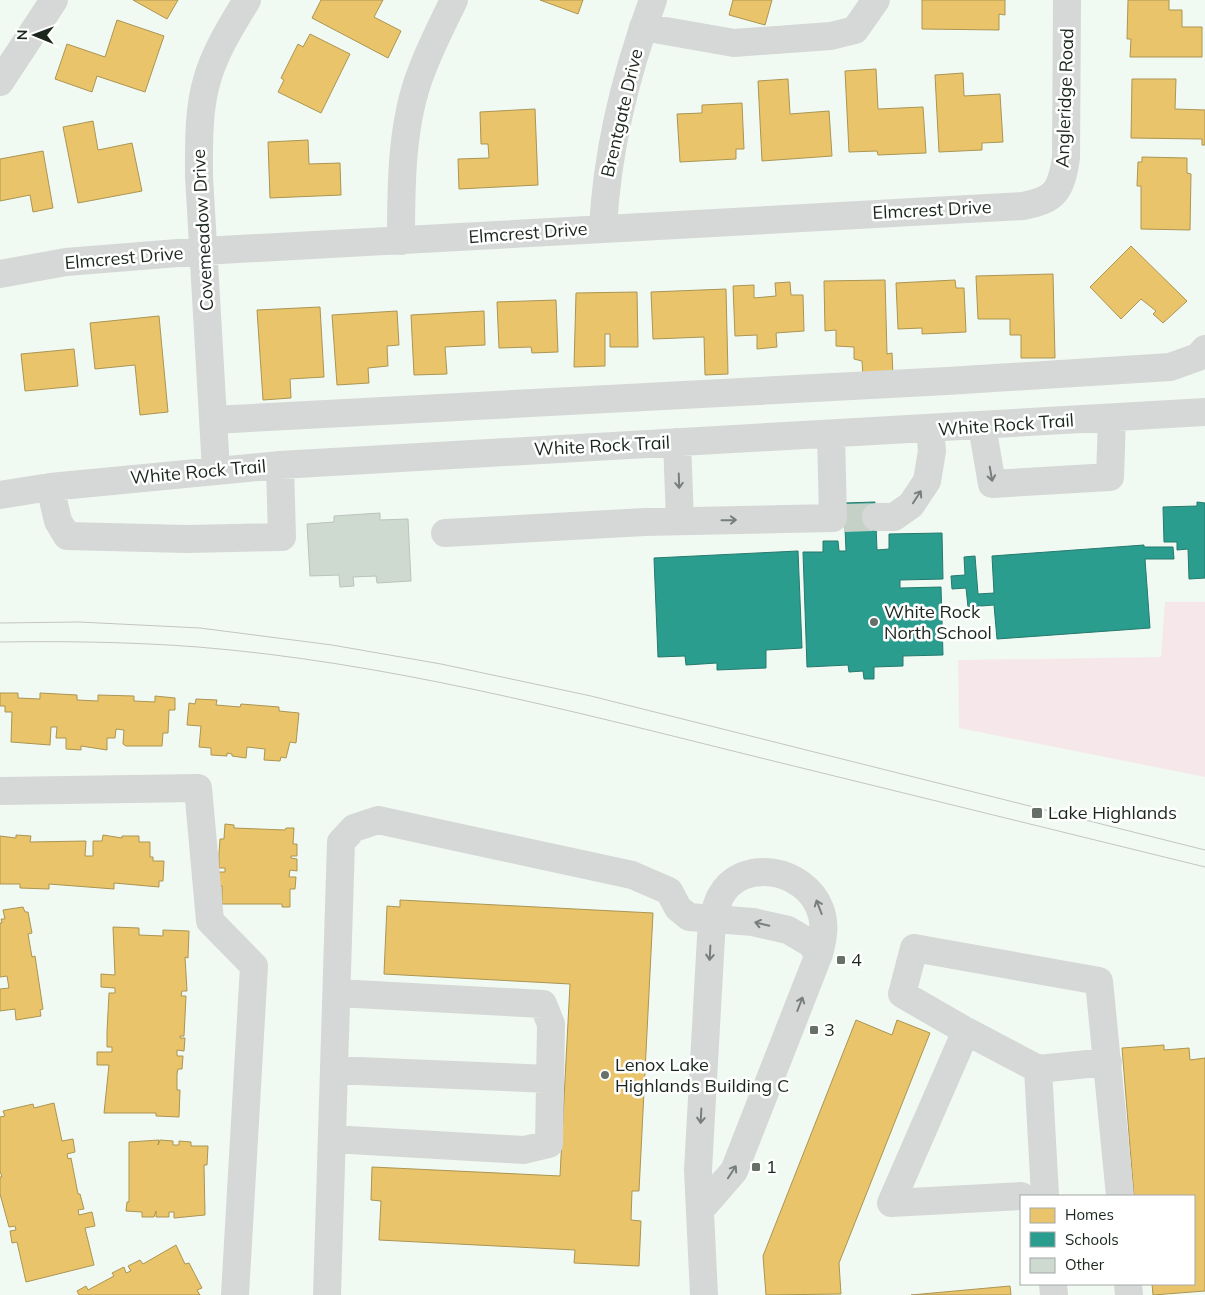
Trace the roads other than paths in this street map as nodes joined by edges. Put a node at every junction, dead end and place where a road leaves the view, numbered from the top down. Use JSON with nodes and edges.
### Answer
{"nodes":[{"id":1,"x":54,"y":0,"type":"edge"},
{"id":2,"x":247,"y":0,"type":"edge"},
{"id":3,"x":454,"y":0,"type":"edge"},
{"id":4,"x":653,"y":0,"type":"edge"},
{"id":5,"x":876,"y":0,"type":"edge"},
{"id":6,"x":1067,"y":0,"type":"edge"},
{"id":7,"x":643,"y":27,"type":"junction"},
{"id":8,"x":0,"y":82,"type":"edge"},
{"id":9,"x":1055,"y":195,"type":"joint"},
{"id":10,"x":603,"y":228,"type":"junction"},
{"id":11,"x":401,"y":241,"type":"junction"},
{"id":12,"x":203,"y":251,"type":"junction"},
{"id":13,"x":0,"y":274,"type":"edge"},
{"id":14,"x":1205,"y":349,"type":"edge"},
{"id":15,"x":1205,"y":412,"type":"edge"},
{"id":16,"x":1112,"y":418,"type":"junction"},
{"id":17,"x":213,"y":420,"type":"junction"},
{"id":18,"x":982,"y":426,"type":"junction"},
{"id":19,"x":930,"y":429,"type":"junction"},
{"id":20,"x":831,"y":434,"type":"junction"},
{"id":21,"x":677,"y":442,"type":"junction"},
{"id":22,"x":280,"y":465,"type":"junction"},
{"id":23,"x":216,"y":470,"type":"junction"},
{"id":24,"x":50,"y":487,"type":"junction"},
{"id":25,"x":0,"y":495,"type":"edge"},
{"id":26,"x":876,"y":517,"type":"tunnel mouth"},
{"id":27,"x":680,"y":521,"type":"junction"},
{"id":28,"x":445,"y":534,"type":"dead end"},
{"id":29,"x":0,"y":791,"type":"edge"},
{"id":30,"x":712,"y":919,"type":"junction"},
{"id":31,"x":819,"y":954,"type":"junction"},
{"id":32,"x":337,"y":993,"type":"junction"},
{"id":33,"x":966,"y":1031,"type":"junction"},
{"id":34,"x":1108,"y":1062,"type":"junction"},
{"id":35,"x":1038,"y":1069,"type":"junction"},
{"id":36,"x":334,"y":1070,"type":"junction"},
{"id":37,"x":550,"y":1079,"type":"junction"},
{"id":38,"x":332,"y":1139,"type":"junction"},
{"id":39,"x":1034,"y":1195,"type":"edge"},
{"id":40,"x":1120,"y":1195,"type":"edge"},
{"id":41,"x":1020,"y":1197,"type":"edge"},
{"id":42,"x":701,"y":1209,"type":"junction"},
{"id":43,"x":235,"y":1295,"type":"edge"},
{"id":44,"x":326,"y":1295,"type":"edge"},
{"id":45,"x":704,"y":1295,"type":"edge"}],
"edges":[{"from":1,"to":8,"type":"street"},
{"from":2,"to":12,"type":"street","name":"Covemeadow Drive"},
{"from":3,"to":11,"type":"street"},
{"from":4,"to":7,"type":"street","name":"Brentgate Drive"},
{"from":5,"to":7,"type":"street"},
{"from":6,"to":9,"type":"street","name":"Angleridge Road"},
{"from":7,"to":10,"type":"street","name":"Brentgate Drive"},
{"from":9,"to":10,"type":"street","name":"Elmcrest Drive"},
{"from":10,"to":11,"type":"street","name":"Elmcrest Drive"},
{"from":11,"to":12,"type":"street","name":"Elmcrest Drive"},
{"from":12,"to":13,"type":"street","name":"Elmcrest Drive"},
{"from":12,"to":17,"type":"street","name":"Covemeadow Drive"},
{"from":14,"to":17,"type":"street"},
{"from":15,"to":16,"type":"street","name":"White Rock Trail"},
{"from":16,"to":18,"type":"street","name":"White Rock Trail"},
{"from":18,"to":16,"type":"street","one_way":true},
{"from":17,"to":23,"type":"street","name":"Covemeadow Drive"},
{"from":18,"to":19,"type":"street","name":"White Rock Trail"},
{"from":19,"to":20,"type":"street","name":"White Rock Trail"},
{"from":26,"to":19,"type":"street","one_way":true},
{"from":20,"to":21,"type":"street","name":"White Rock Trail"},
{"from":27,"to":20,"type":"street","one_way":true},
{"from":21,"to":22,"type":"street","name":"White Rock Trail"},
{"from":21,"to":27,"type":"street","one_way":true},
{"from":22,"to":23,"type":"street","name":"White Rock Trail"},
{"from":22,"to":24,"type":"street"},
{"from":23,"to":24,"type":"street","name":"White Rock Trail"},
{"from":24,"to":25,"type":"street","name":"White Rock Trail"},
{"from":27,"to":28,"type":"street"},
{"from":29,"to":43,"type":"street"},
{"from":31,"to":30,"type":"street","one_way":true},
{"from":31,"to":30,"type":"street","one_way":true},
{"from":30,"to":32,"type":"street"},
{"from":30,"to":42,"type":"street","one_way":true},
{"from":42,"to":31,"type":"street","one_way":true},
{"from":32,"to":36,"type":"street"},
{"from":32,"to":37,"type":"street"},
{"from":33,"to":34,"type":"street"},
{"from":33,"to":35,"type":"street"},
{"from":33,"to":41,"type":"street"},
{"from":34,"to":35,"type":"street"},
{"from":34,"to":40,"type":"street"},
{"from":35,"to":39,"type":"street"},
{"from":36,"to":37,"type":"street"},
{"from":36,"to":38,"type":"street"},
{"from":37,"to":38,"type":"street"},
{"from":38,"to":44,"type":"street"},
{"from":42,"to":45,"type":"street"}]}
